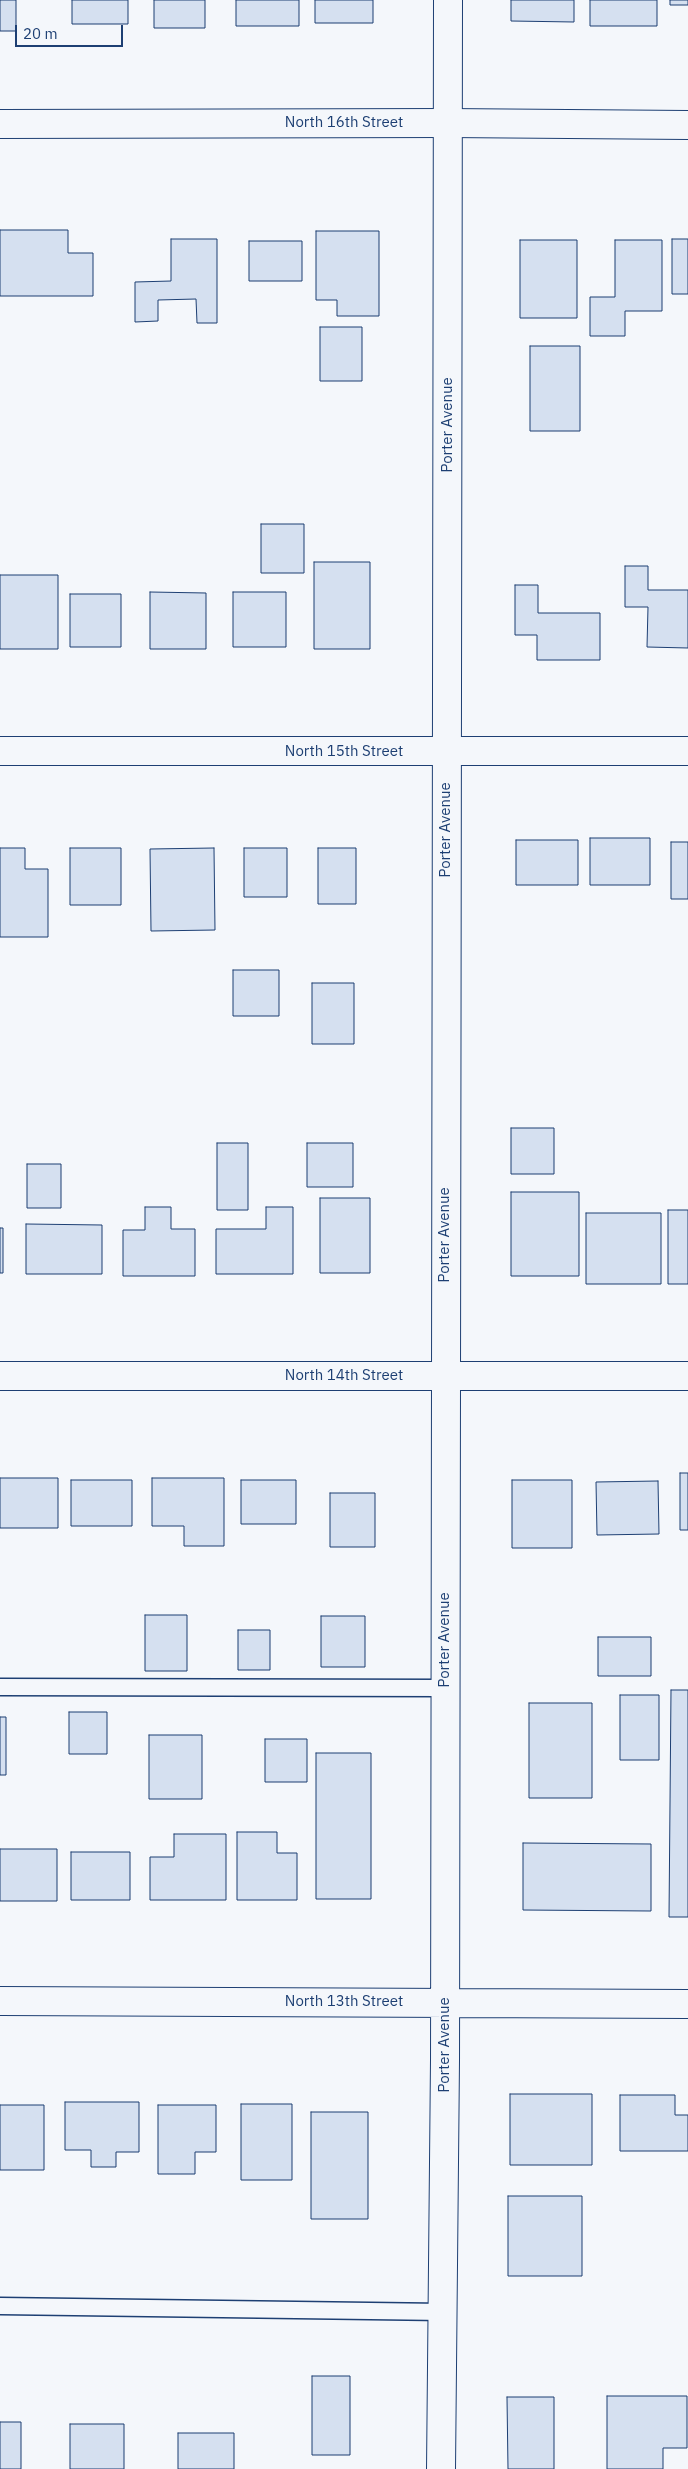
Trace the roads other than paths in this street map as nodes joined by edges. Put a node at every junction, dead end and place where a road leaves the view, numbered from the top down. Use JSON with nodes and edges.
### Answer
{"nodes":[{"id":1,"x":448,"y":0,"type":"edge"},
{"id":2,"x":448,"y":123,"type":"junction"},
{"id":3,"x":0,"y":124,"type":"edge"},
{"id":4,"x":688,"y":125,"type":"edge"},
{"id":5,"x":0,"y":751,"type":"edge"},
{"id":6,"x":688,"y":751,"type":"edge"},
{"id":7,"x":447,"y":753,"type":"junction"},
{"id":8,"x":0,"y":1376,"type":"edge"},
{"id":9,"x":445,"y":1376,"type":"junction"},
{"id":10,"x":688,"y":1376,"type":"edge"},
{"id":11,"x":0,"y":1686,"type":"edge"},
{"id":12,"x":445,"y":1688,"type":"junction"},
{"id":13,"x":0,"y":2001,"type":"edge"},
{"id":14,"x":445,"y":2002,"type":"junction"},
{"id":15,"x":688,"y":2004,"type":"edge"},
{"id":16,"x":0,"y":2306,"type":"edge"},
{"id":17,"x":444,"y":2312,"type":"junction"},
{"id":18,"x":441,"y":2469,"type":"edge"}],
"edges":[{"from":1,"to":2,"type":"street","name":"Porter Avenue"},
{"from":2,"to":3,"type":"street","name":"North 16th Street"},
{"from":2,"to":4,"type":"street","name":"North 16th Street"},
{"from":2,"to":7,"type":"street","name":"Porter Avenue"},
{"from":5,"to":7,"type":"street","name":"North 15th Street"},
{"from":6,"to":7,"type":"street","name":"North 15th Street"},
{"from":7,"to":9,"type":"street","name":"Porter Avenue"},
{"from":8,"to":9,"type":"street","name":"North 14th Street"},
{"from":9,"to":10,"type":"street","name":"North 14th Street"},
{"from":9,"to":12,"type":"street","name":"Porter Avenue"},
{"from":11,"to":12,"type":"lane"},
{"from":12,"to":14,"type":"street","name":"Porter Avenue"},
{"from":13,"to":14,"type":"street","name":"North 13th Street"},
{"from":14,"to":15,"type":"street","name":"North 13th Street"},
{"from":14,"to":17,"type":"street","name":"Porter Avenue"},
{"from":16,"to":17,"type":"lane"},
{"from":17,"to":18,"type":"street","name":"Porter Avenue"}]}
